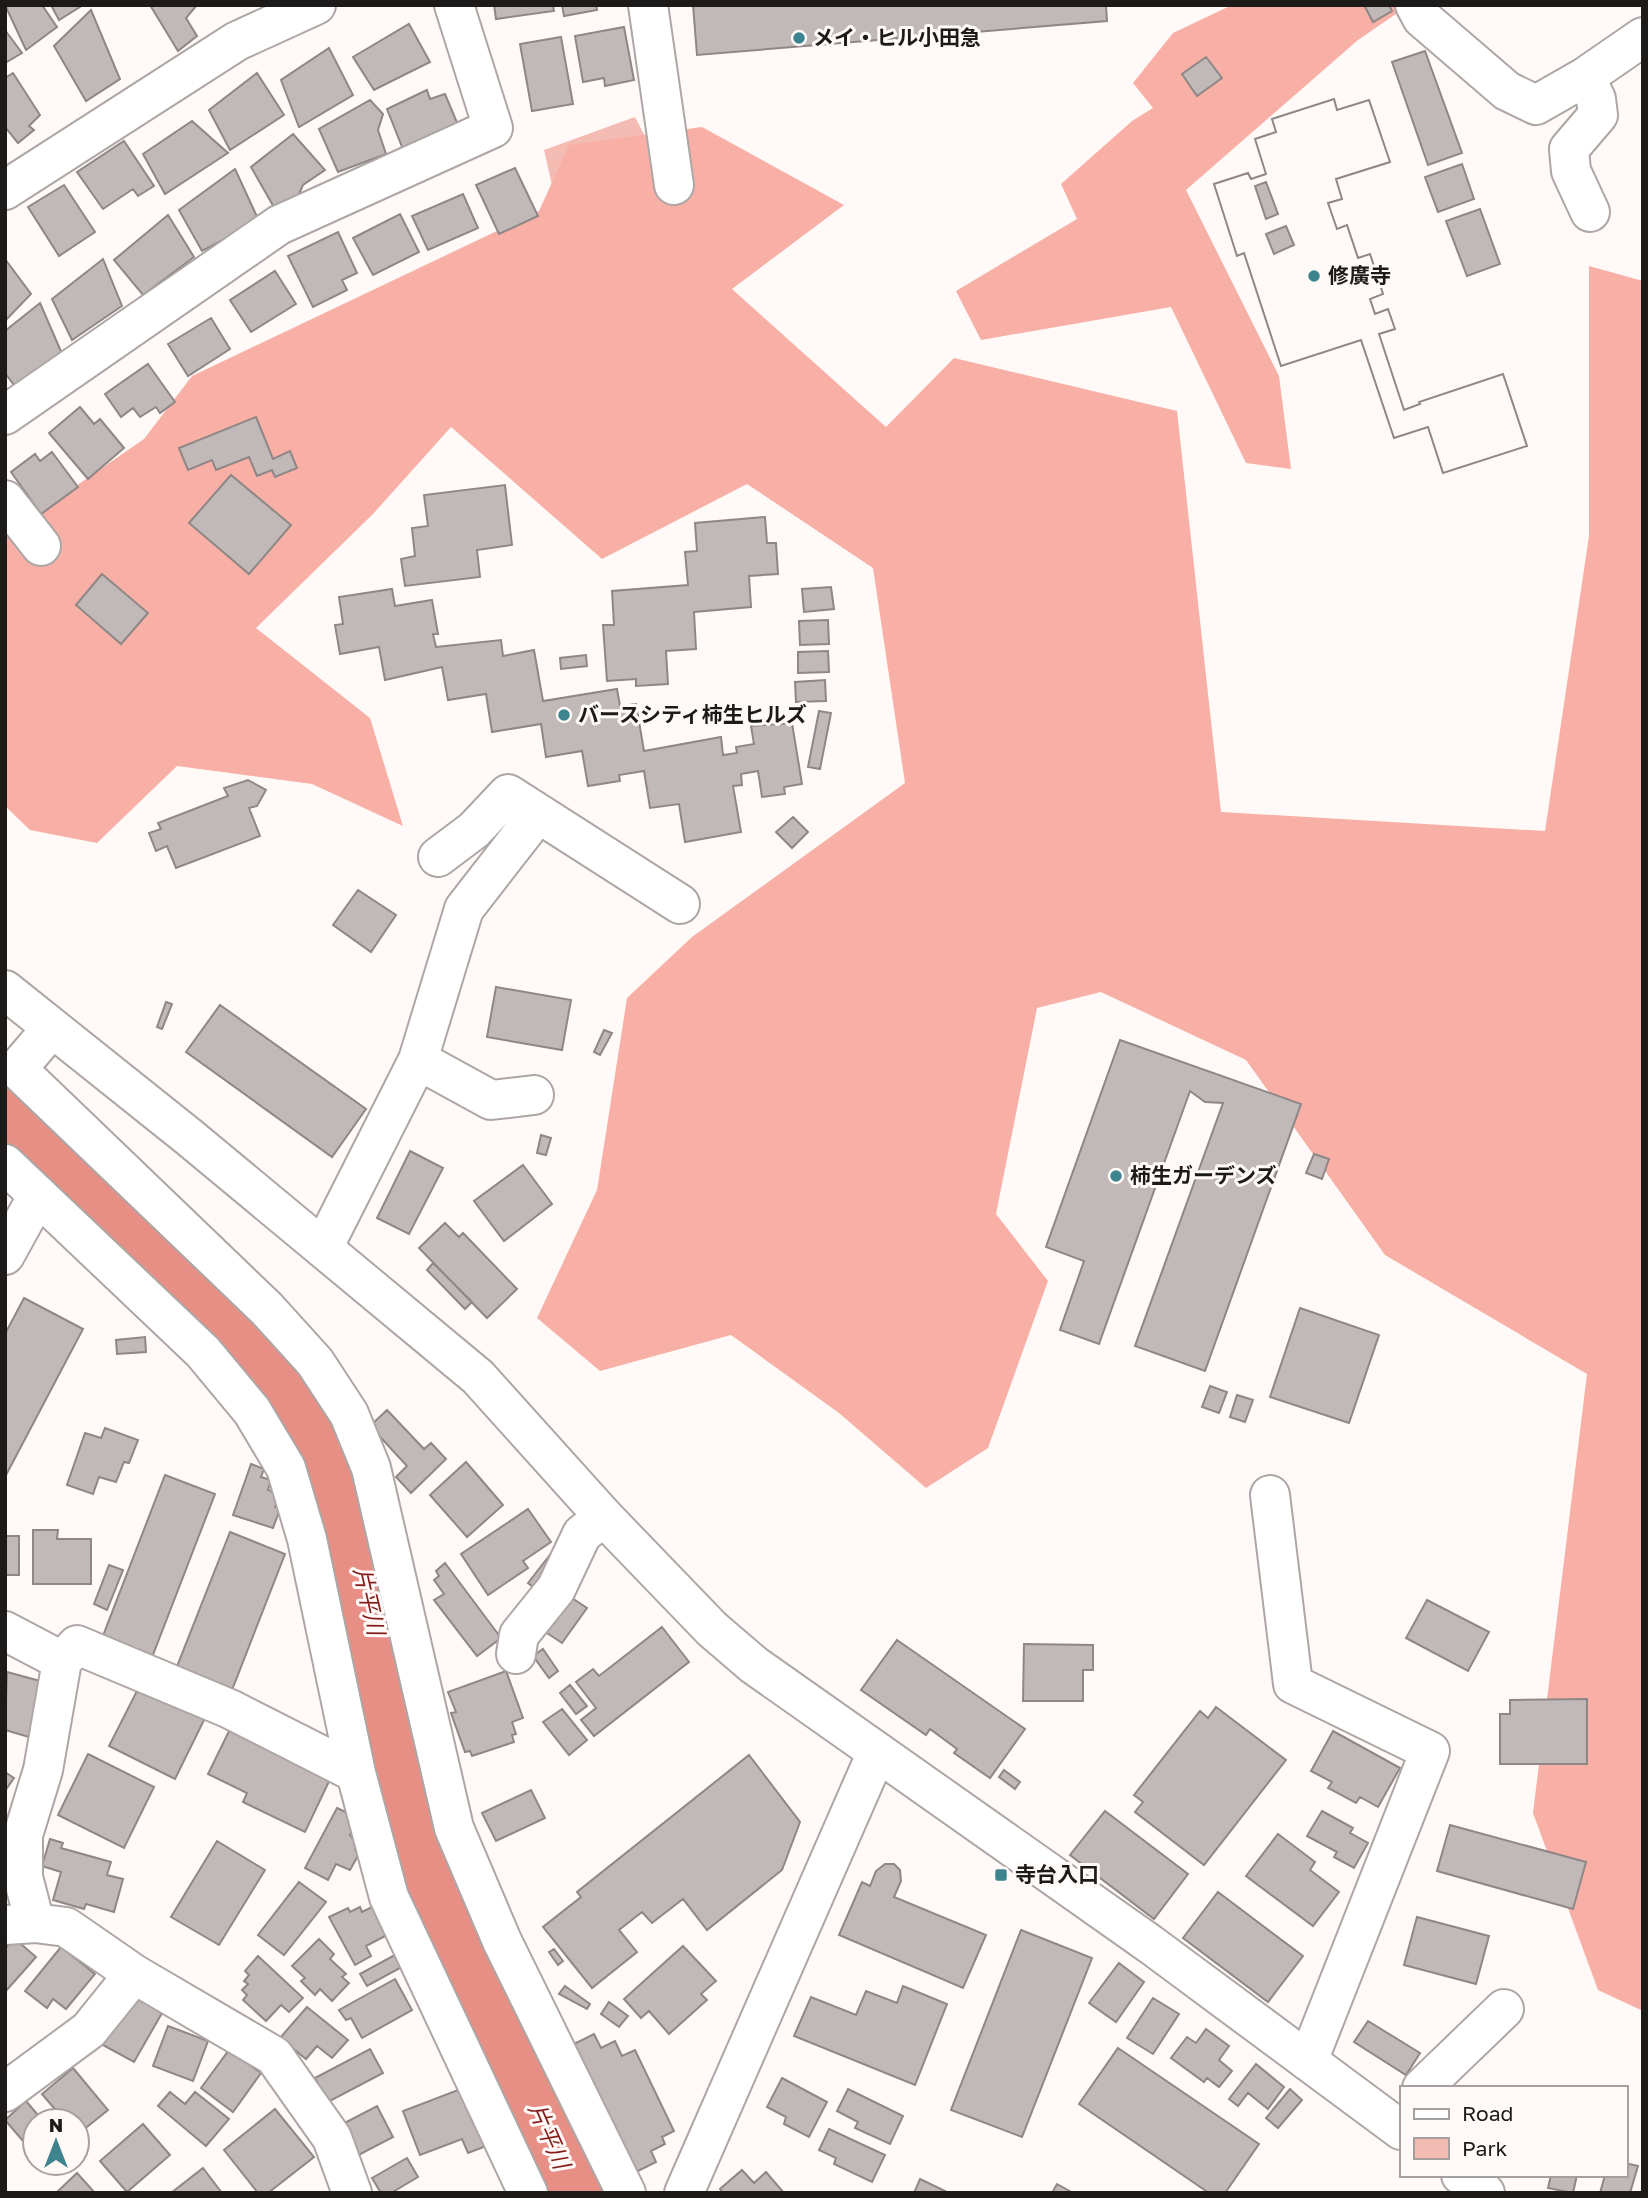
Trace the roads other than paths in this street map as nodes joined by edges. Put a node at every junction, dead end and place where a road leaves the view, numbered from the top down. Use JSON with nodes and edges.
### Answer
{"nodes":[{"id":1,"x":316,"y":5,"type":"edge"},
{"id":2,"x":454,"y":5,"type":"edge"},
{"id":3,"x":648,"y":5,"type":"edge"},
{"id":4,"x":1415,"y":5,"type":"edge"},
{"id":5,"x":1643,"y":37,"type":"edge"},
{"id":6,"x":1585,"y":77,"type":"junction"},
{"id":7,"x":674,"y":186,"type":"dead end"},
{"id":8,"x":5,"y":190,"type":"edge"},
{"id":9,"x":1590,"y":212,"type":"dead end"},
{"id":10,"x":5,"y":415,"type":"edge"},
{"id":11,"x":5,"y":500,"type":"edge"},
{"id":12,"x":41,"y":546,"type":"dead end"},
{"id":13,"x":537,"y":815,"type":"junction"},
{"id":14,"x":438,"y":857,"type":"dead end"},
{"id":15,"x":680,"y":904,"type":"dead end"},
{"id":16,"x":5,"y":990,"type":"edge"},
{"id":17,"x":52,"y":1028,"type":"junction"},
{"id":18,"x":418,"y":1060,"type":"junction"},
{"id":19,"x":534,"y":1095,"type":"dead end"},
{"id":20,"x":5,"y":1164,"type":"edge"},
{"id":21,"x":37,"y":1195,"type":"junction"},
{"id":22,"x":323,"y":1248,"type":"junction"},
{"id":23,"x":5,"y":1255,"type":"edge"},
{"id":24,"x":1270,"y":1494,"type":"dead end"},
{"id":25,"x":604,"y":1517,"type":"junction"},
{"id":26,"x":5,"y":1631,"type":"edge"},
{"id":27,"x":516,"y":1654,"type":"dead end"},
{"id":28,"x":62,"y":1661,"type":"junction"},
{"id":29,"x":877,"y":1752,"type":"junction"},
{"id":30,"x":356,"y":1773,"type":"junction"},
{"id":31,"x":20,"y":1924,"type":"edge"},
{"id":32,"x":134,"y":1974,"type":"junction"},
{"id":33,"x":1504,"y":2009,"type":"dead end"},
{"id":34,"x":1308,"y":2061,"type":"junction"},
{"id":35,"x":1424,"y":2086,"type":"edge"},
{"id":36,"x":5,"y":2092,"type":"edge"},
{"id":37,"x":1397,"y":2119,"type":"edge"},
{"id":38,"x":1464,"y":2177,"type":"edge"},
{"id":39,"x":691,"y":2189,"type":"edge"},
{"id":40,"x":352,"y":2193,"type":"edge"},
{"id":41,"x":528,"y":2193,"type":"edge"},
{"id":42,"x":626,"y":2193,"type":"edge"},
{"id":43,"x":1485,"y":2193,"type":"edge"}],
"edges":[{"from":1,"to":8,"type":"street"},
{"from":2,"to":10,"type":"street"},
{"from":3,"to":7,"type":"street"},
{"from":4,"to":6,"type":"street"},
{"from":5,"to":6,"type":"street"},
{"from":6,"to":9,"type":"street"},
{"from":11,"to":12,"type":"street"},
{"from":13,"to":14,"type":"street"},
{"from":13,"to":15,"type":"street"},
{"from":13,"to":18,"type":"street"},
{"from":16,"to":17,"type":"street"},
{"from":17,"to":22,"type":"street"},
{"from":17,"to":42,"type":"street"},
{"from":18,"to":19,"type":"street"},
{"from":18,"to":22,"type":"street"},
{"from":20,"to":21,"type":"street"},
{"from":21,"to":23,"type":"street"},
{"from":21,"to":30,"type":"street"},
{"from":22,"to":25,"type":"street"},
{"from":24,"to":34,"type":"street"},
{"from":25,"to":27,"type":"street"},
{"from":25,"to":29,"type":"street"},
{"from":26,"to":28,"type":"street"},
{"from":28,"to":30,"type":"street"},
{"from":28,"to":31,"type":"street"},
{"from":29,"to":34,"type":"street"},
{"from":29,"to":39,"type":"street"},
{"from":30,"to":41,"type":"street"},
{"from":31,"to":32,"type":"street"},
{"from":32,"to":36,"type":"street"},
{"from":32,"to":40,"type":"street"},
{"from":33,"to":35,"type":"street"},
{"from":34,"to":37,"type":"street"},
{"from":38,"to":43,"type":"street"}]}
